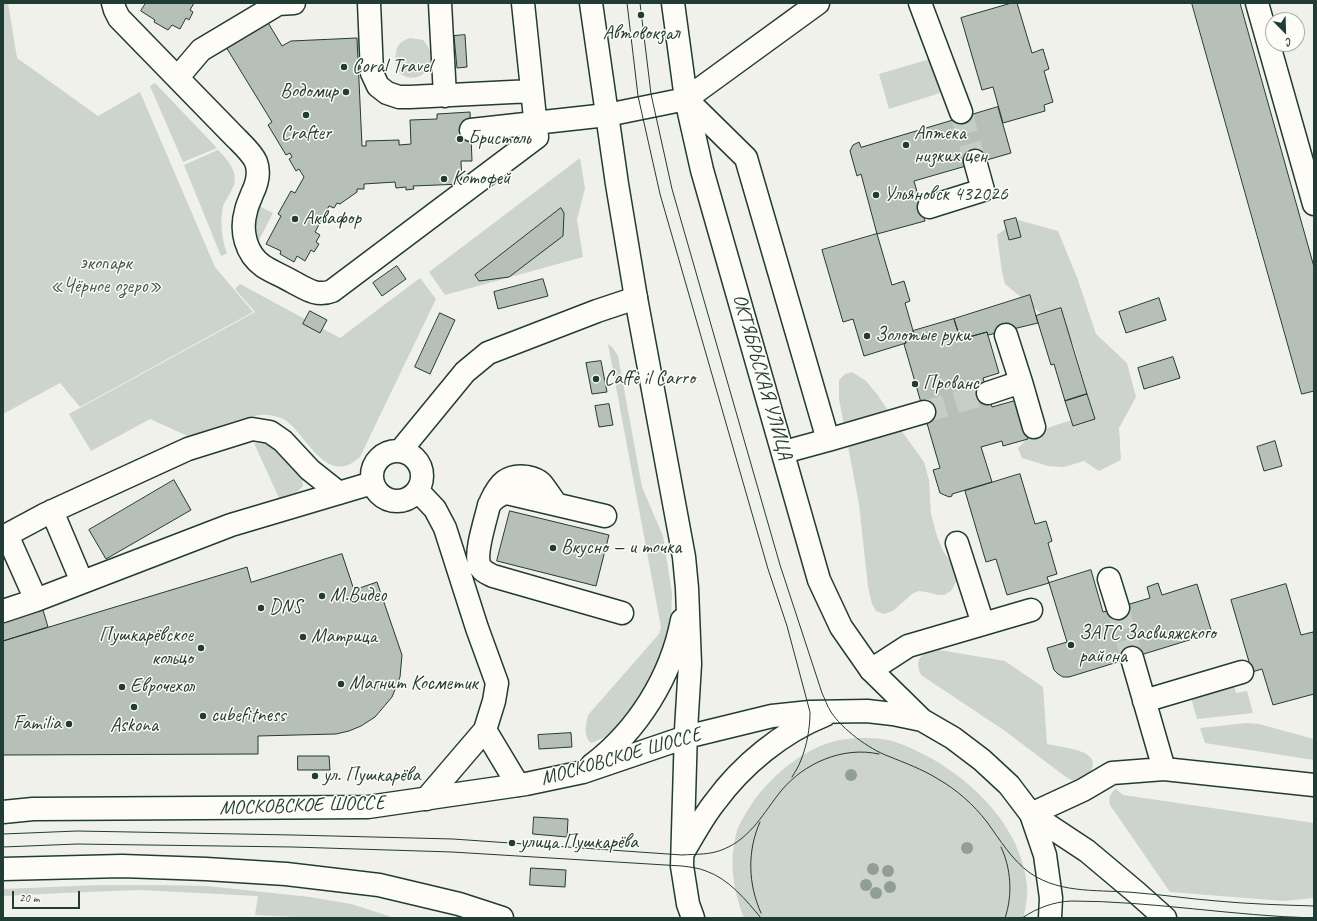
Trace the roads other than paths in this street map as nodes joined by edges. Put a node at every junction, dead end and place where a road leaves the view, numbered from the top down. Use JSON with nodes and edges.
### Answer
{"nodes":[{"id":1,"x":113,"y":3,"type":"edge"},
{"id":2,"x":294,"y":3,"type":"edge"},
{"id":3,"x":369,"y":3,"type":"edge"},
{"id":4,"x":440,"y":3,"type":"edge"},
{"id":5,"x":523,"y":3,"type":"edge"},
{"id":6,"x":591,"y":3,"type":"edge"},
{"id":7,"x":673,"y":3,"type":"edge"},
{"id":8,"x":818,"y":3,"type":"edge"},
{"id":9,"x":920,"y":3,"type":"edge"},
{"id":10,"x":1257,"y":3,"type":"edge"},
{"id":11,"x":178,"y":77,"type":"junction"},
{"id":12,"x":532,"y":91,"type":"junction"},
{"id":13,"x":445,"y":96,"type":"junction"},
{"id":14,"x":686,"y":99,"type":"junction"},
{"id":15,"x":961,"y":112,"type":"tunnel mouth"},
{"id":16,"x":607,"y":115,"type":"junction"},
{"id":17,"x":535,"y":123,"type":"junction"},
{"id":18,"x":471,"y":130,"type":"dead end"},
{"id":19,"x":975,"y":161,"type":"tunnel mouth"},
{"id":20,"x":1314,"y":204,"type":"edge"},
{"id":21,"x":929,"y":207,"type":"dead end"},
{"id":22,"x":636,"y":298,"type":"junction"},
{"id":23,"x":1006,"y":335,"type":"dead end"},
{"id":24,"x":1021,"y":382,"type":"junction"},
{"id":25,"x":988,"y":393,"type":"tunnel mouth"},
{"id":26,"x":924,"y":412,"type":"tunnel mouth"},
{"id":27,"x":1034,"y":427,"type":"dead end"},
{"id":28,"x":828,"y":440,"type":"junction"},
{"id":29,"x":401,"y":450,"type":"junction"},
{"id":30,"x":784,"y":452,"type":"junction"},
{"id":31,"x":372,"y":480,"type":"junction"},
{"id":32,"x":418,"y":491,"type":"junction"},
{"id":33,"x":339,"y":493,"type":"junction"},
{"id":34,"x":52,"y":511,"type":"junction"},
{"id":35,"x":606,"y":516,"type":"dead end"},
{"id":36,"x":5,"y":536,"type":"edge"},
{"id":37,"x":957,"y":543,"type":"dead end"},
{"id":38,"x":1109,"y":579,"type":"dead end"},
{"id":39,"x":82,"y":582,"type":"junction"},
{"id":40,"x":687,"y":588,"type":"junction"},
{"id":41,"x":36,"y":600,"type":"junction"},
{"id":42,"x":1118,"y":608,"type":"tunnel mouth"},
{"id":43,"x":1031,"y":610,"type":"dead end"},
{"id":44,"x":3,"y":611,"type":"edge"},
{"id":45,"x":622,"y":613,"type":"dead end"},
{"id":46,"x":983,"y":624,"type":"junction"},
{"id":47,"x":1132,"y":658,"type":"tunnel mouth"},
{"id":48,"x":870,"y":670,"type":"junction"},
{"id":49,"x":1242,"y":672,"type":"dead end"},
{"id":50,"x":1144,"y":701,"type":"junction"},
{"id":51,"x":831,"y":713,"type":"junction"},
{"id":52,"x":922,"y":720,"type":"junction"},
{"id":53,"x":485,"y":730,"type":"junction"},
{"id":54,"x":686,"y":738,"type":"junction"},
{"id":55,"x":1164,"y":769,"type":"junction"},
{"id":56,"x":583,"y":772,"type":"junction"},
{"id":57,"x":518,"y":785,"type":"junction"},
{"id":58,"x":1314,"y":785,"type":"edge"},
{"id":59,"x":426,"y":799,"type":"junction"},
{"id":60,"x":3,"y":812,"type":"edge"},
{"id":61,"x":1031,"y":814,"type":"junction"},
{"id":62,"x":682,"y":855,"type":"junction"},
{"id":63,"x":3,"y":869,"type":"edge"},
{"id":64,"x":502,"y":918,"type":"edge"},
{"id":65,"x":693,"y":918,"type":"edge"},
{"id":66,"x":1050,"y":918,"type":"edge"},
{"id":67,"x":1165,"y":918,"type":"edge"}],
"edges":[{"from":1,"to":11,"type":"main road"},
{"from":2,"to":11,"type":"main road"},
{"from":3,"to":13,"type":"main road"},
{"from":4,"to":13,"type":"main road"},
{"from":5,"to":12,"type":"main road"},
{"from":6,"to":16,"type":"main road"},
{"from":7,"to":14,"type":"main road","name":"ОКТЯБРЬСКАЯ УЛИЦА"},
{"from":8,"to":14,"type":"main road"},
{"from":9,"to":15,"type":"main road"},
{"from":10,"to":20,"type":"main road"},
{"from":11,"to":17,"type":"main road"},
{"from":12,"to":13,"type":"main road"},
{"from":12,"to":17,"type":"main road"},
{"from":14,"to":16,"type":"main road"},
{"from":14,"to":28,"type":"main road"},
{"from":14,"to":30,"type":"main road","name":"ОКТЯБРЬСКАЯ УЛИЦА"},
{"from":16,"to":17,"type":"main road"},
{"from":16,"to":22,"type":"main road"},
{"from":17,"to":18,"type":"main road"},
{"from":19,"to":21,"type":"main road"},
{"from":22,"to":29,"type":"main road"},
{"from":22,"to":40,"type":"main road"},
{"from":23,"to":24,"type":"main road"},
{"from":24,"to":25,"type":"main road"},
{"from":24,"to":27,"type":"main road"},
{"from":26,"to":28,"type":"main road"},
{"from":28,"to":30,"type":"main road"},
{"from":29,"to":31,"type":"main road"},
{"from":29,"to":32,"type":"main road"},
{"from":30,"to":48,"type":"main road","name":"ОКТЯБРЬСКАЯ УЛИЦА"},
{"from":31,"to":32,"type":"main road"},
{"from":31,"to":33,"type":"main road"},
{"from":32,"to":53,"type":"main road"},
{"from":33,"to":34,"type":"main road"},
{"from":33,"to":39,"type":"main road"},
{"from":34,"to":36,"type":"main road"},
{"from":34,"to":39,"type":"main road"},
{"from":35,"to":45,"type":"main road"},
{"from":36,"to":41,"type":"main road"},
{"from":37,"to":46,"type":"main road"},
{"from":38,"to":42,"type":"main road"},
{"from":39,"to":41,"type":"main road"},
{"from":40,"to":54,"type":"main road"},
{"from":40,"to":56,"type":"main road"},
{"from":41,"to":44,"type":"main road"},
{"from":43,"to":46,"type":"main road"},
{"from":46,"to":48,"type":"main road"},
{"from":47,"to":50,"type":"main road"},
{"from":48,"to":52,"type":"main road","name":"ОКТЯБРЬСКАЯ УЛИЦА"},
{"from":49,"to":50,"type":"main road"},
{"from":50,"to":55,"type":"main road"},
{"from":51,"to":52,"type":"main road","name":"МОСКОВСКОЕ ШОССЕ"},
{"from":51,"to":54,"type":"main road","name":"МОСКОВСКОЕ ШОССЕ"},
{"from":51,"to":62,"type":"main road"},
{"from":52,"to":61,"type":"main road","name":"МОСКОВСКОЕ ШОССЕ"},
{"from":53,"to":57,"type":"main road"},
{"from":53,"to":59,"type":"main road"},
{"from":54,"to":56,"type":"main road","name":"МОСКОВСКОЕ ШОССЕ"},
{"from":54,"to":62,"type":"main road"},
{"from":55,"to":58,"type":"main road"},
{"from":55,"to":61,"type":"main road"},
{"from":56,"to":57,"type":"main road","name":"МОСКОВСКОЕ ШОССЕ"},
{"from":57,"to":59,"type":"main road","name":"МОСКОВСКОЕ ШОССЕ"},
{"from":59,"to":60,"type":"main road","name":"МОСКОВСКОЕ ШОССЕ"},
{"from":61,"to":66,"type":"main road"},
{"from":61,"to":67,"type":"main road","name":"МОСКОВСКОЕ ШОССЕ"},
{"from":62,"to":65,"type":"main road"},
{"from":63,"to":64,"type":"main road"}]}
